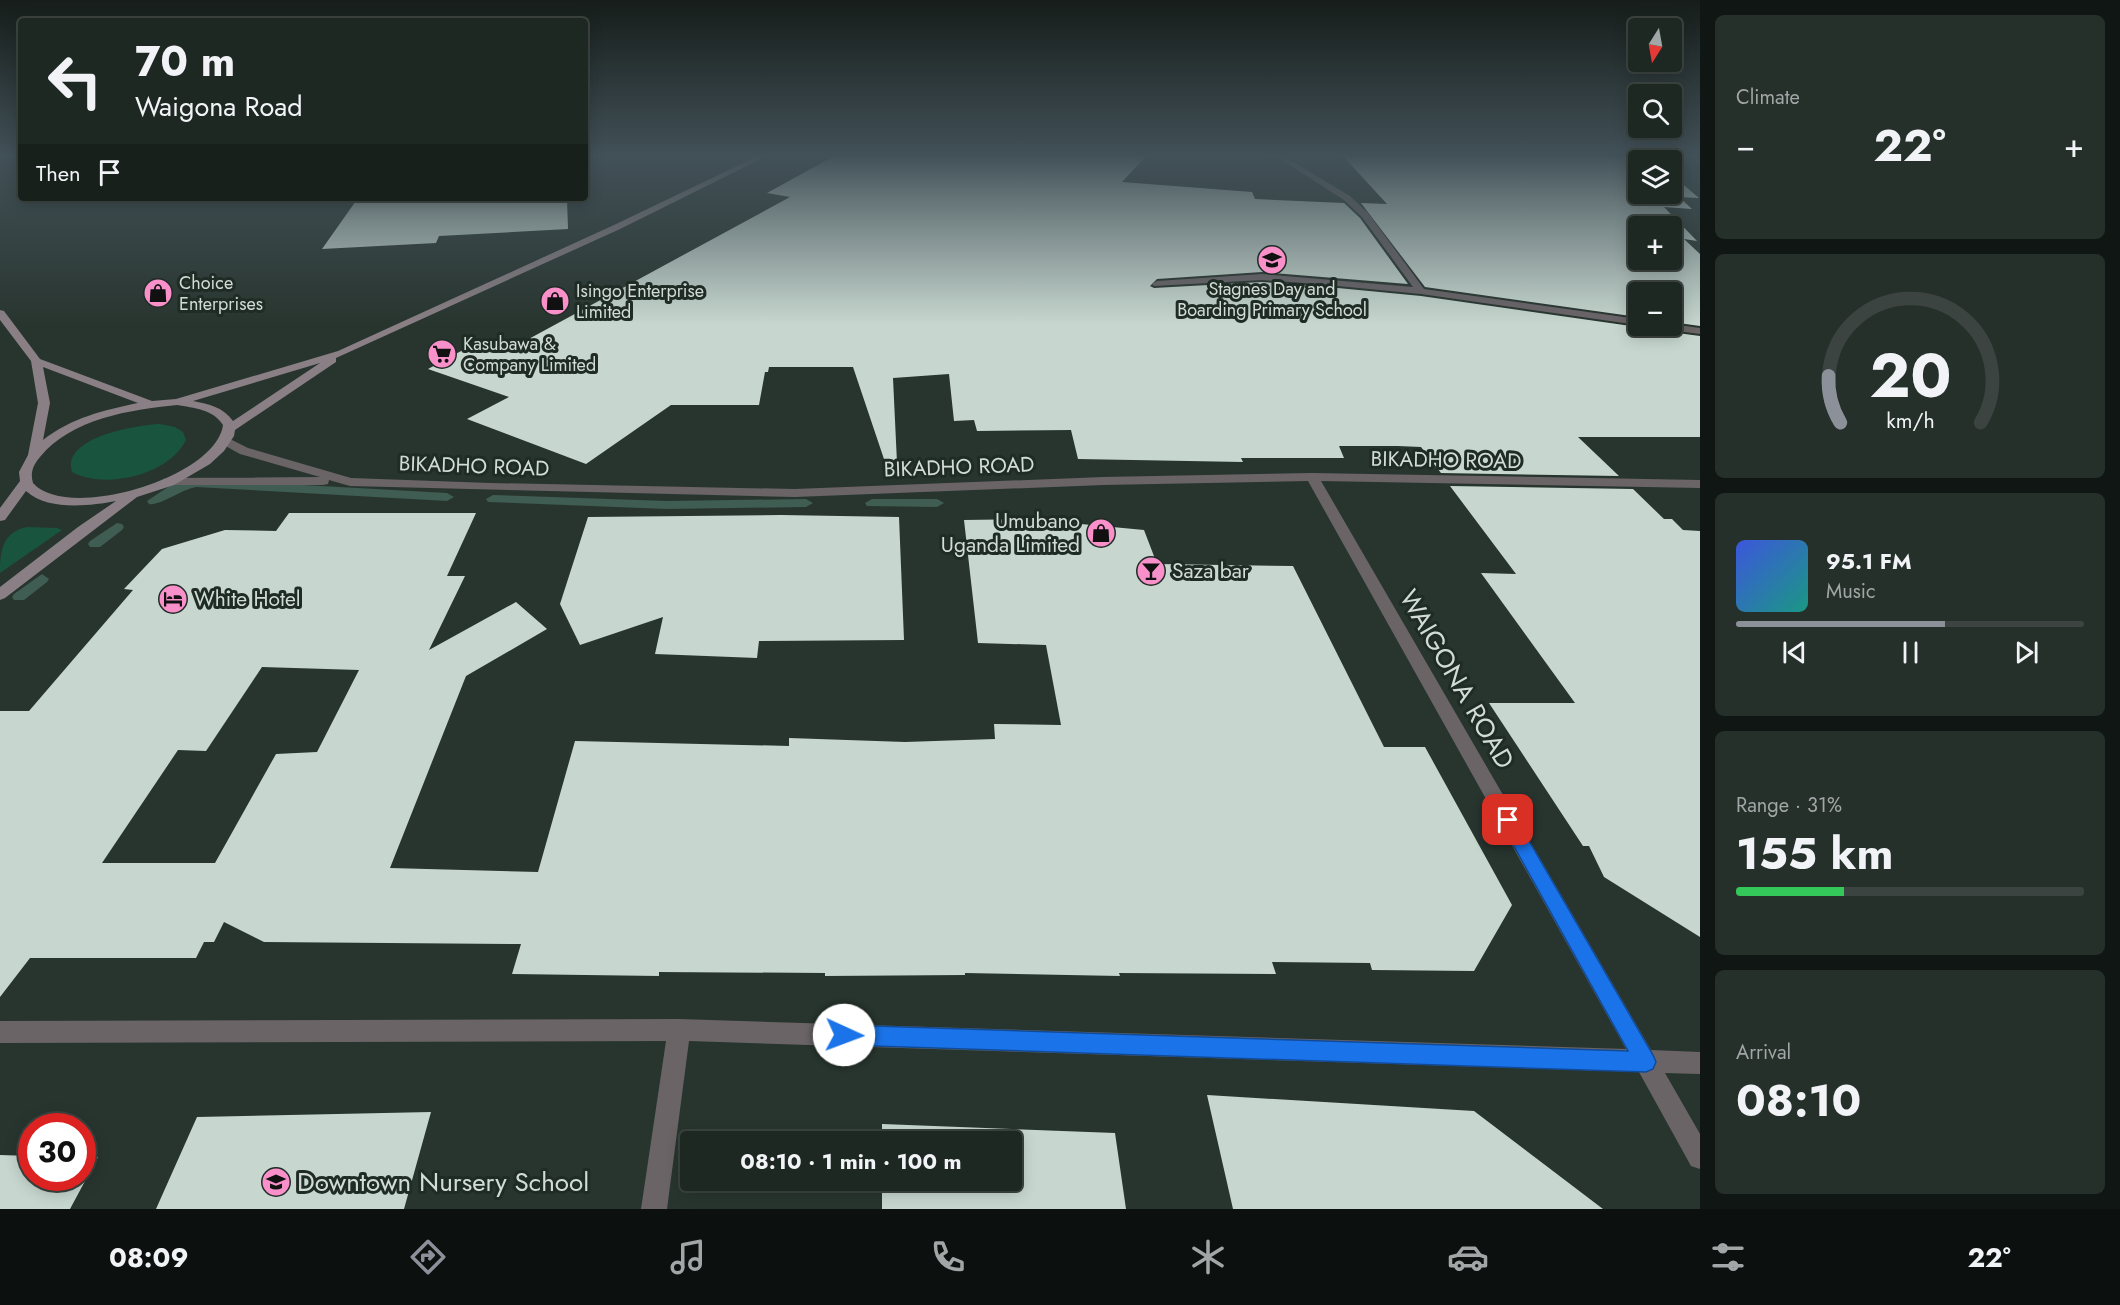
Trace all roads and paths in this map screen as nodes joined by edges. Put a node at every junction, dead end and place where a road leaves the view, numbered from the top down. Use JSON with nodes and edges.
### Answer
{"nodes":[{"id":1,"x":649,"y":211,"type":"edge"},
{"id":2,"x":1361,"y":211,"type":"edge"},
{"id":3,"x":1157,"y":284,"type":"dead end"},
{"id":4,"x":1421,"y":291,"type":"junction"},
{"id":5,"x":0,"y":313,"type":"edge"},
{"id":6,"x":1628,"y":321,"type":"edge"},
{"id":7,"x":1682,"y":329,"type":"edge"},
{"id":8,"x":1700,"y":331,"type":"edge"},
{"id":9,"x":342,"y":353,"type":"junction"},
{"id":10,"x":36,"y":361,"type":"junction"},
{"id":11,"x":177,"y":402,"type":"junction"},
{"id":12,"x":151,"y":404,"type":"junction"},
{"id":13,"x":228,"y":435,"type":"junction"},
{"id":14,"x":34,"y":455,"type":"junction"},
{"id":15,"x":1312,"y":477,"type":"junction"},
{"id":16,"x":26,"y":482,"type":"junction"},
{"id":17,"x":168,"y":482,"type":"junction"},
{"id":18,"x":350,"y":482,"type":"junction"},
{"id":19,"x":1700,"y":484,"type":"edge"},
{"id":20,"x":139,"y":492,"type":"junction"},
{"id":21,"x":0,"y":517,"type":"edge"},
{"id":22,"x":0,"y":595,"type":"edge"},
{"id":23,"x":679,"y":1030,"type":"junction"},
{"id":24,"x":0,"y":1032,"type":"edge"},
{"id":25,"x":1646,"y":1062,"type":"junction"},
{"id":26,"x":1700,"y":1063,"type":"edge"},
{"id":27,"x":1700,"y":1157,"type":"edge"},
{"id":28,"x":654,"y":1209,"type":"edge"}],
"edges":[{"from":1,"to":9,"type":"main road"},
{"from":2,"to":4,"type":"street"},
{"from":3,"to":4,"type":"street"},
{"from":4,"to":6,"type":"street"},
{"from":5,"to":10,"type":"main road"},
{"from":7,"to":8,"type":"street"},
{"from":9,"to":11,"type":"main road"},
{"from":9,"to":13,"type":"main road"},
{"from":10,"to":12,"type":"main road"},
{"from":10,"to":14,"type":"main road"},
{"from":11,"to":12,"type":"main road"},
{"from":11,"to":13,"type":"main road"},
{"from":12,"to":14,"type":"main road"},
{"from":13,"to":17,"type":"main road"},
{"from":13,"to":18,"type":"street","name":"BIKADHO ROAD"},
{"from":14,"to":16,"type":"main road"},
{"from":15,"to":18,"type":"street","name":"BIKADHO ROAD"},
{"from":15,"to":19,"type":"street","name":"BIKADHO ROAD"},
{"from":15,"to":25,"type":"street","name":"WAIGONA ROAD"},
{"from":16,"to":20,"type":"main road"},
{"from":16,"to":21,"type":"main road"},
{"from":17,"to":18,"type":"street"},
{"from":17,"to":20,"type":"main road"},
{"from":20,"to":22,"type":"main road"},
{"from":23,"to":24,"type":"street"},
{"from":23,"to":25,"type":"street"},
{"from":23,"to":28,"type":"street"},
{"from":25,"to":26,"type":"street"},
{"from":25,"to":27,"type":"street","name":"WAIGONA ROAD"}]}
